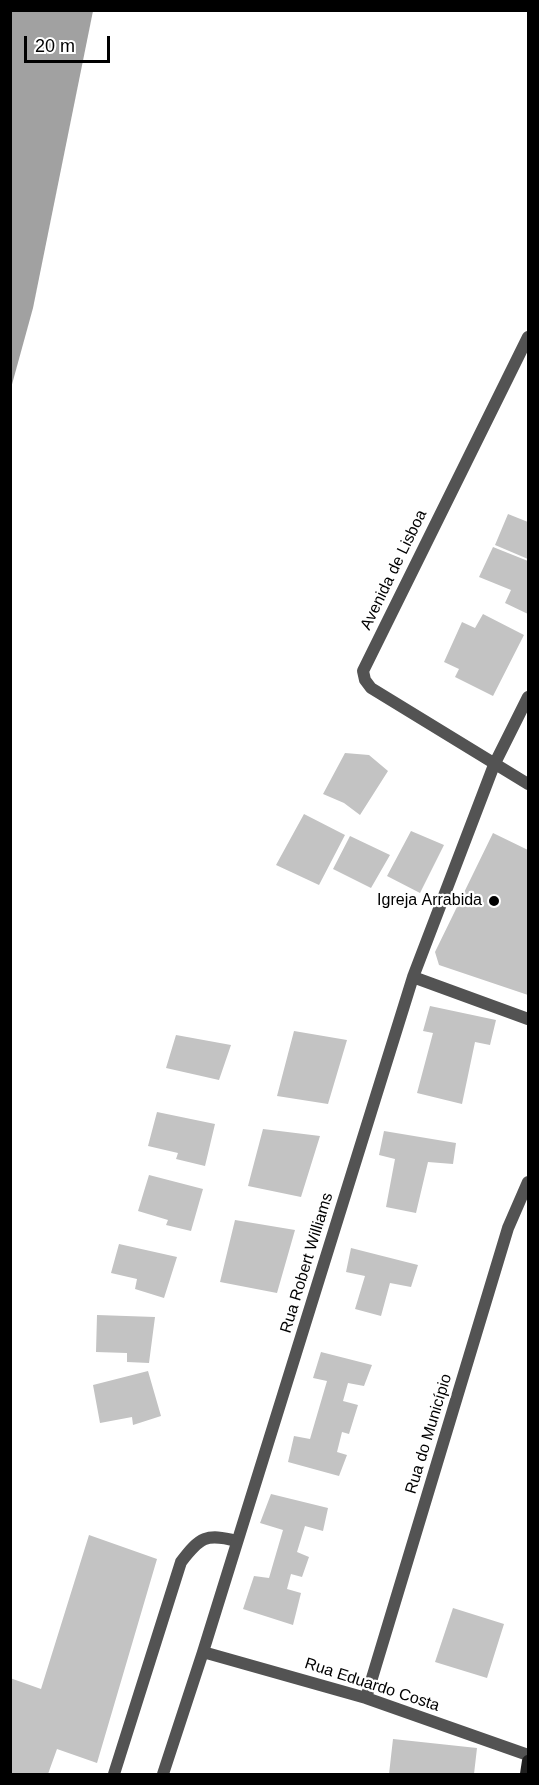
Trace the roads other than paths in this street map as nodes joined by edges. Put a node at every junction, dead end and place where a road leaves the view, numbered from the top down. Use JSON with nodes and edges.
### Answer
{"nodes":[{"id":1,"x":528,"y":337,"type":"edge"},
{"id":2,"x":528,"y":698,"type":"edge"},
{"id":3,"x":494,"y":765,"type":"junction"},
{"id":4,"x":528,"y":784,"type":"edge"},
{"id":5,"x":413,"y":977,"type":"junction"},
{"id":6,"x":528,"y":1019,"type":"edge"},
{"id":7,"x":528,"y":1182,"type":"edge"},
{"id":8,"x":237,"y":1541,"type":"junction"},
{"id":9,"x":203,"y":1652,"type":"junction"},
{"id":10,"x":366,"y":1698,"type":"junction"},
{"id":11,"x":528,"y":1755,"type":"edge"},
{"id":12,"x":528,"y":1761,"type":"edge"},
{"id":13,"x":114,"y":1774,"type":"edge"},
{"id":14,"x":163,"y":1774,"type":"edge"},
{"id":15,"x":526,"y":1774,"type":"edge"}],
"edges":[{"from":1,"to":3,"type":"street","name":"Avenida de Lisboa"},
{"from":2,"to":3,"type":"street","name":"Rua Robert Williams"},
{"from":3,"to":4,"type":"street"},
{"from":3,"to":5,"type":"street","name":"Rua Robert Williams"},
{"from":5,"to":6,"type":"street"},
{"from":5,"to":8,"type":"street","name":"Rua Robert Williams"},
{"from":7,"to":10,"type":"street","name":"Rua do Município"},
{"from":8,"to":9,"type":"street","name":"Rua Robert Williams"},
{"from":8,"to":13,"type":"street"},
{"from":9,"to":10,"type":"street","name":"Rua Eduardo Costa"},
{"from":9,"to":14,"type":"street","name":"Rua Robert Williams"},
{"from":10,"to":11,"type":"street","name":"Rua Eduardo Costa"},
{"from":12,"to":15,"type":"street"}]}
